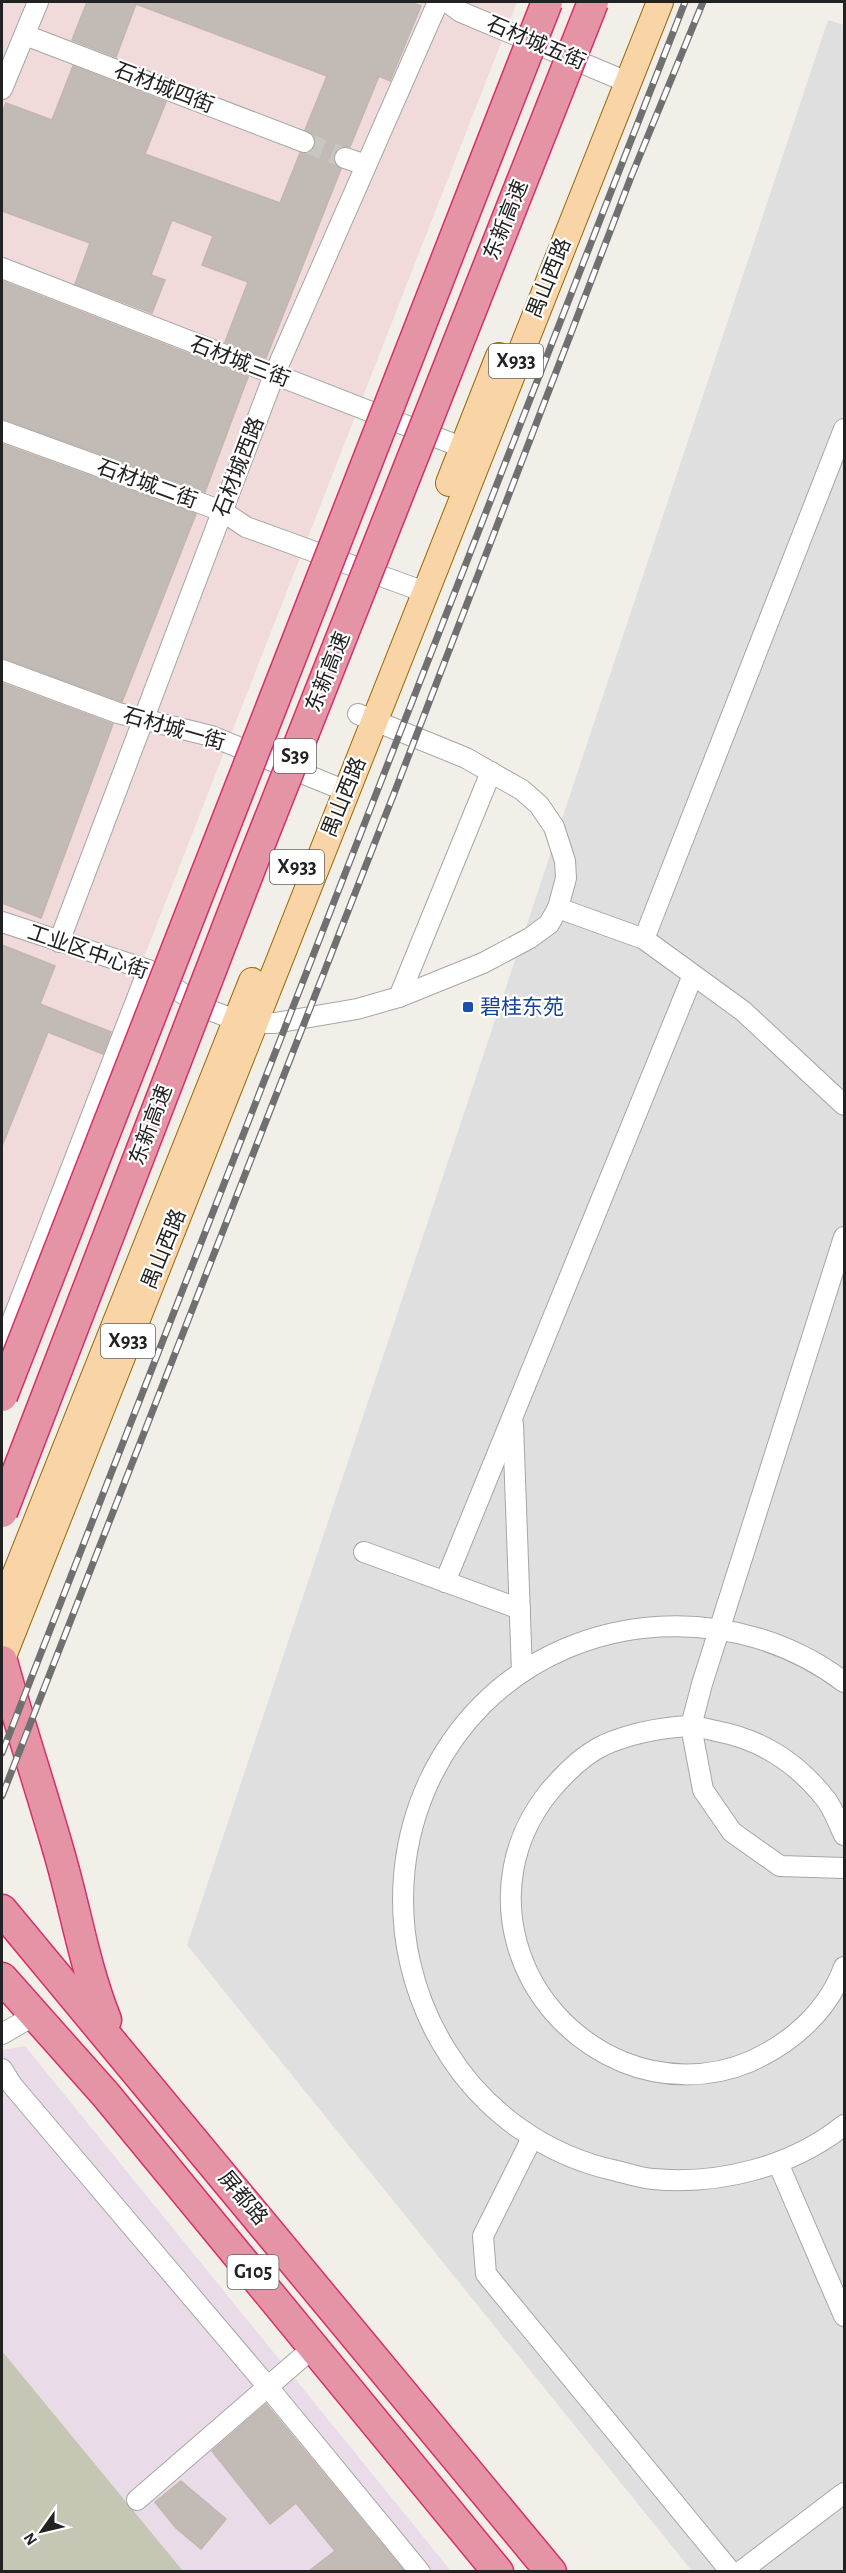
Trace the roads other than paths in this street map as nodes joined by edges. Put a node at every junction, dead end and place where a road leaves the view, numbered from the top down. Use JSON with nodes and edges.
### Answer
{"nodes":[{"id":1,"x":38,"y":2,"type":"edge"},
{"id":2,"x":438,"y":2,"type":"edge"},
{"id":3,"x":447,"y":2,"type":"edge"},
{"id":4,"x":548,"y":2,"type":"edge"},
{"id":5,"x":592,"y":2,"type":"edge"},
{"id":6,"x":640,"y":2,"type":"edge"},
{"id":7,"x":660,"y":2,"type":"edge"},
{"id":8,"x":25,"y":35,"type":"junction"},
{"id":9,"x":619,"y":79,"type":"junction"},
{"id":10,"x":2,"y":89,"type":"edge"},
{"id":11,"x":304,"y":142,"type":"tunnel mouth"},
{"id":12,"x":345,"y":158,"type":"tunnel mouth"},
{"id":13,"x":366,"y":165,"type":"junction"},
{"id":14,"x":2,"y":268,"type":"edge"},
{"id":15,"x":274,"y":375,"type":"junction"},
{"id":16,"x":844,"y":429,"type":"edge"},
{"id":17,"x":2,"y":431,"type":"edge"},
{"id":18,"x":471,"y":451,"type":"junction"},
{"id":19,"x":222,"y":511,"type":"junction"},
{"id":20,"x":417,"y":589,"type":"junction"},
{"id":21,"x":2,"y":670,"type":"edge"},
{"id":22,"x":366,"y":718,"type":"junction"},
{"id":23,"x":143,"y":721,"type":"junction"},
{"id":24,"x":491,"y":772,"type":"junction"},
{"id":25,"x":338,"y":788,"type":"junction"},
{"id":26,"x":558,"y":908,"type":"junction"},
{"id":27,"x":2,"y":922,"type":"edge"},
{"id":28,"x":644,"y":939,"type":"junction"},
{"id":29,"x":59,"y":942,"type":"junction"},
{"id":30,"x":148,"y":970,"type":"junction"},
{"id":31,"x":693,"y":975,"type":"junction"},
{"id":32,"x":399,"y":997,"type":"junction"},
{"id":33,"x":245,"y":1022,"type":"junction"},
{"id":34,"x":844,"y":1105,"type":"edge"},
{"id":35,"x":844,"y":1237,"type":"edge"},
{"id":36,"x":2,"y":1347,"type":"edge"},
{"id":37,"x":2,"y":1396,"type":"edge"},
{"id":38,"x":513,"y":1415,"type":"junction"},
{"id":39,"x":2,"y":1512,"type":"edge"},
{"id":40,"x":364,"y":1552,"type":"dead end"},
{"id":41,"x":445,"y":1582,"type":"junction"},
{"id":42,"x":2,"y":1608,"type":"edge"},
{"id":43,"x":520,"y":1609,"type":"junction"},
{"id":44,"x":720,"y":1628,"type":"junction"},
{"id":45,"x":2,"y":1660,"type":"edge"},
{"id":46,"x":522,"y":1672,"type":"junction"},
{"id":47,"x":844,"y":1682,"type":"edge"},
{"id":48,"x":691,"y":1726,"type":"junction"},
{"id":49,"x":844,"y":1835,"type":"edge"},
{"id":50,"x":844,"y":1868,"type":"edge"},
{"id":51,"x":2,"y":1910,"type":"edge"},
{"id":52,"x":844,"y":1966,"type":"edge"},
{"id":53,"x":2,"y":1978,"type":"edge"},
{"id":54,"x":35,"y":2015,"type":"junction"},
{"id":55,"x":2,"y":2034,"type":"edge"},
{"id":56,"x":118,"y":2048,"type":"junction"},
{"id":57,"x":2,"y":2069,"type":"edge"},
{"id":58,"x":844,"y":2125,"type":"edge"},
{"id":59,"x":532,"y":2138,"type":"junction"},
{"id":60,"x":778,"y":2163,"type":"junction"},
{"id":61,"x":844,"y":2316,"type":"edge"},
{"id":62,"x":315,"y":2346,"type":"junction"},
{"id":63,"x":268,"y":2387,"type":"junction"},
{"id":64,"x":844,"y":2493,"type":"edge"},
{"id":65,"x":137,"y":2500,"type":"dead end"},
{"id":66,"x":420,"y":2571,"type":"edge"},
{"id":67,"x":498,"y":2571,"type":"edge"},
{"id":68,"x":550,"y":2571,"type":"edge"},
{"id":69,"x":731,"y":2571,"type":"edge"},
{"id":70,"x":740,"y":2571,"type":"edge"}],
"edges":[{"from":1,"to":8,"type":"street"},
{"from":2,"to":13,"type":"street","name":"石材城西路"},
{"from":3,"to":9,"type":"street","name":"石材城五街"},
{"from":4,"to":37,"type":"highway","name":"东新高速","number":"S39","bridge":true},
{"from":5,"to":39,"type":"highway","name":"东新高速","number":"S39","bridge":true},
{"from":6,"to":9,"type":"main road","name":"禺山西路","number":"X933"},
{"from":7,"to":9,"type":"main road","name":"禺山西路","number":"X933"},
{"from":8,"to":10,"type":"street"},
{"from":8,"to":11,"type":"street","name":"石材城四街"},
{"from":9,"to":18,"type":"main road","name":"禺山西路","number":"X933"},
{"from":12,"to":13,"type":"street"},
{"from":13,"to":15,"type":"street","name":"石材城西路"},
{"from":14,"to":15,"type":"street","name":"石材城三街"},
{"from":15,"to":18,"type":"street","name":"石材城三街"},
{"from":15,"to":19,"type":"street","name":"石材城西路"},
{"from":16,"to":28,"type":"street"},
{"from":17,"to":19,"type":"street","name":"石材城二街"},
{"from":18,"to":20,"type":"main road","name":"禺山西路","number":"X933"},
{"from":19,"to":20,"type":"street","name":"石材城二街"},
{"from":19,"to":23,"type":"street","name":"石材城西路"},
{"from":20,"to":22,"type":"main road","name":"禺山西路","number":"X933"},
{"from":21,"to":23,"type":"street","name":"石材城一街"},
{"from":22,"to":24,"type":"street"},
{"from":22,"to":25,"type":"main road","name":"禺山西路","number":"X933"},
{"from":23,"to":25,"type":"street","name":"石材城一街"},
{"from":23,"to":29,"type":"street","name":"石材城西路"},
{"from":24,"to":26,"type":"street"},
{"from":24,"to":32,"type":"street"},
{"from":25,"to":33,"type":"main road","name":"禺山西路","number":"X933"},
{"from":26,"to":28,"type":"street"},
{"from":26,"to":32,"type":"street"},
{"from":27,"to":29,"type":"street","name":"工业区中心街"},
{"from":28,"to":31,"type":"street"},
{"from":29,"to":30,"type":"street","name":"工业区中心街"},
{"from":30,"to":33,"type":"street","name":"工业区中心街"},
{"from":30,"to":36,"type":"street"},
{"from":31,"to":34,"type":"street"},
{"from":31,"to":38,"type":"street"},
{"from":32,"to":33,"type":"street"},
{"from":33,"to":42,"type":"main road","name":"禺山西路","number":"X933"},
{"from":33,"to":45,"type":"main road","name":"禺山西路","number":"X933"},
{"from":35,"to":44,"type":"street"},
{"from":38,"to":41,"type":"street"},
{"from":38,"to":43,"type":"street"},
{"from":40,"to":41,"type":"street"},
{"from":41,"to":43,"type":"street"},
{"from":43,"to":46,"type":"street"},
{"from":44,"to":46,"type":"street"},
{"from":44,"to":47,"type":"street"},
{"from":44,"to":48,"type":"street"},
{"from":45,"to":56,"type":"highway"},
{"from":46,"to":59,"type":"street"},
{"from":48,"to":49,"type":"street"},
{"from":48,"to":50,"type":"street"},
{"from":48,"to":52,"type":"street"},
{"from":51,"to":56,"type":"highway","name":"屏都路","number":"G105"},
{"from":53,"to":54,"type":"highway","name":"屏都路","number":"G105"},
{"from":54,"to":55,"type":"street"},
{"from":54,"to":62,"type":"highway","name":"屏都路","number":"G105"},
{"from":56,"to":68,"type":"highway","name":"屏都路","number":"G105"},
{"from":57,"to":63,"type":"street"},
{"from":58,"to":60,"type":"street"},
{"from":59,"to":60,"type":"street"},
{"from":59,"to":69,"type":"street"},
{"from":60,"to":61,"type":"street"},
{"from":62,"to":63,"type":"street"},
{"from":62,"to":67,"type":"highway","name":"屏都路","number":"G105"},
{"from":63,"to":65,"type":"street"},
{"from":63,"to":66,"type":"street"},
{"from":64,"to":70,"type":"street"}]}
